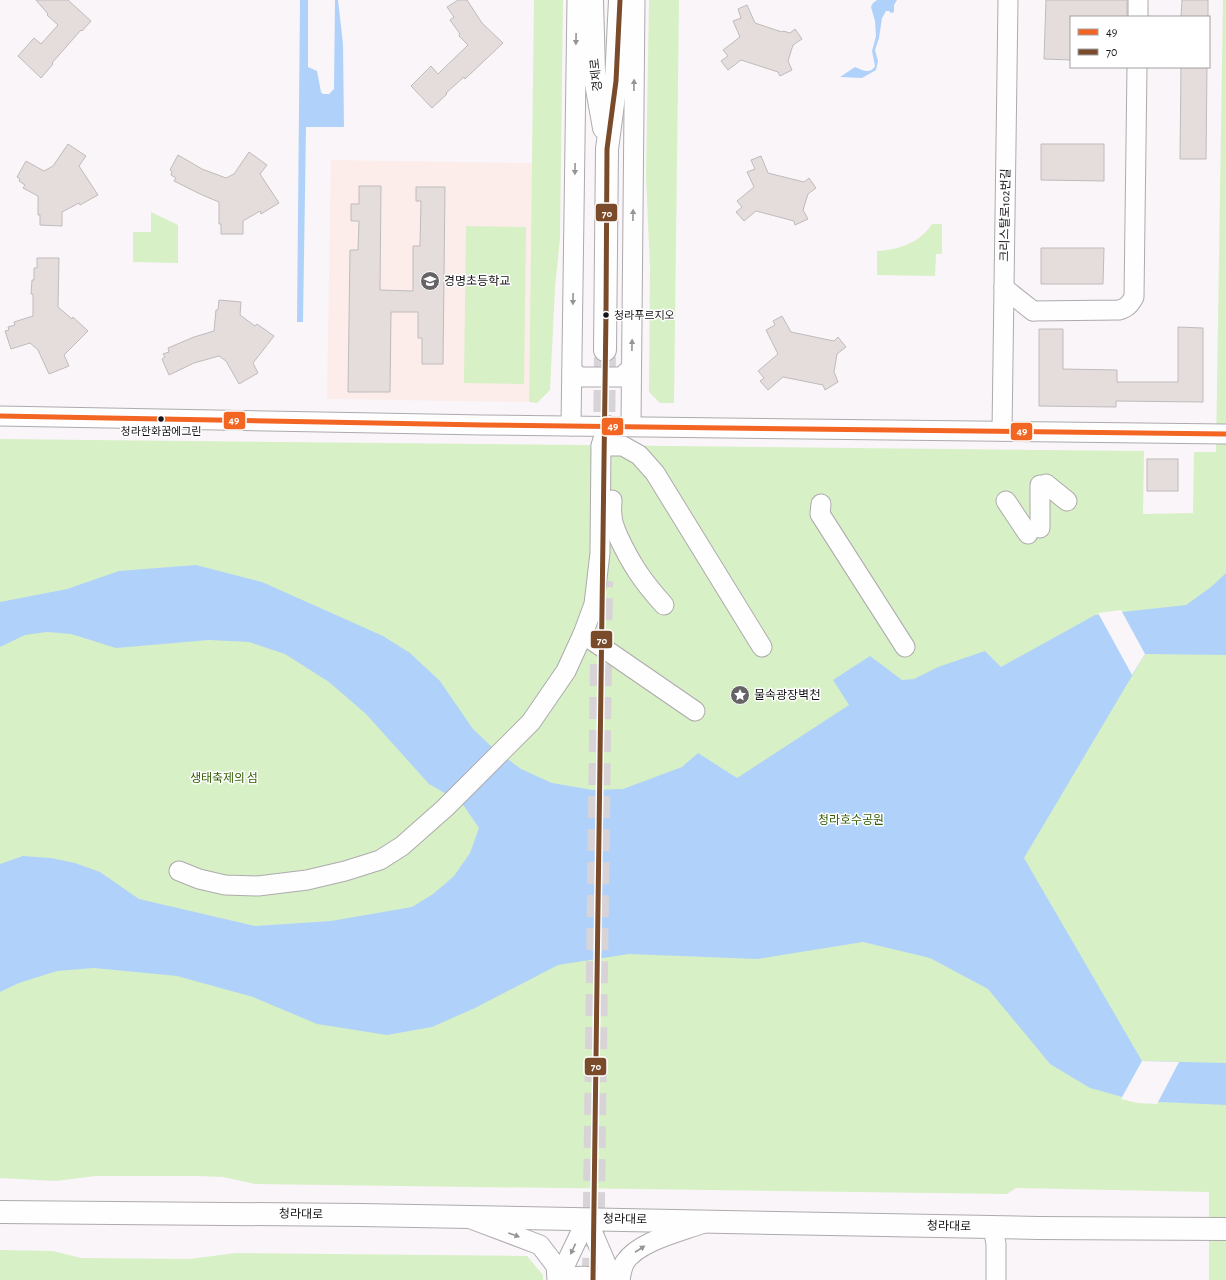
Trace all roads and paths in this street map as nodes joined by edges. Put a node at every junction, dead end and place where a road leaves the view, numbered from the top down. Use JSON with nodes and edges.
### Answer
{"nodes":[{"id":1,"x":577,"y":0,"type":"edge"},
{"id":2,"x":592,"y":0,"type":"edge"},
{"id":3,"x":620,"y":0,"type":"edge"},
{"id":4,"x":635,"y":0,"type":"edge"},
{"id":5,"x":1008,"y":0,"type":"edge"},
{"id":6,"x":1138,"y":0,"type":"edge"},
{"id":7,"x":1138,"y":16,"type":"edge"},
{"id":8,"x":1137,"y":68,"type":"edge"},
{"id":9,"x":607,"y":148,"type":"junction"},
{"id":10,"x":1004,"y":288,"type":"junction"},
{"id":11,"x":1033,"y":311,"type":"junction"},
{"id":12,"x":1004,"y":330,"type":"junction"},
{"id":13,"x":605,"y":350,"type":"tunnel mouth"},
{"id":14,"x":631,"y":368,"type":"junction"},
{"id":15,"x":572,"y":371,"type":"junction"},
{"id":16,"x":0,"y":416,"type":"edge"},
{"id":17,"x":571,"y":426,"type":"junction"},
{"id":18,"x":607,"y":426,"type":"junction"},
{"id":19,"x":631,"y":426,"type":"junction"},
{"id":20,"x":1002,"y":431,"type":"junction"},
{"id":21,"x":1226,"y":434,"type":"edge"},
{"id":22,"x":607,"y":446,"type":"junction"},
{"id":23,"x":1006,"y":501,"type":"dead end"},
{"id":24,"x":1067,"y":501,"type":"dead end"},
{"id":25,"x":822,"y":504,"type":"dead end"},
{"id":26,"x":664,"y":605,"type":"dead end"},
{"id":27,"x":583,"y":634,"type":"junction"},
{"id":28,"x":762,"y":647,"type":"dead end"},
{"id":29,"x":905,"y":648,"type":"dead end"},
{"id":30,"x":695,"y":711,"type":"dead end"},
{"id":31,"x":179,"y":871,"type":"dead end"},
{"id":32,"x":0,"y":1212,"type":"edge"},
{"id":33,"x":464,"y":1217,"type":"junction"},
{"id":34,"x":588,"y":1218,"type":"junction"},
{"id":35,"x":710,"y":1221,"type":"junction"},
{"id":36,"x":993,"y":1227,"type":"junction"},
{"id":37,"x":1226,"y":1229,"type":"edge"},
{"id":38,"x":558,"y":1280,"type":"edge"},
{"id":39,"x":562,"y":1280,"type":"edge"},
{"id":40,"x":608,"y":1280,"type":"edge"},
{"id":41,"x":613,"y":1280,"type":"edge"},
{"id":42,"x":620,"y":1280,"type":"edge"},
{"id":43,"x":996,"y":1280,"type":"edge"}],
"edges":[{"from":1,"to":15,"type":"street","one_way":true},
{"from":2,"to":9,"type":"main road","name":"경제로"},
{"from":3,"to":9,"type":"main road","name":"경제로"},
{"from":14,"to":4,"type":"street","one_way":true},
{"from":5,"to":10,"type":"street","name":"크리스탈로102번길"},
{"from":6,"to":7,"type":"street"},
{"from":8,"to":11,"type":"street"},
{"from":9,"to":13,"type":"main road","name":"경제로"},
{"from":10,"to":11,"type":"street"},
{"from":10,"to":12,"type":"street","name":"크리스탈로102번길"},
{"from":11,"to":12,"type":"street"},
{"from":12,"to":20,"type":"street","name":"크리스탈로102번길"},
{"from":14,"to":15,"type":"street"},
{"from":14,"to":19,"type":"street"},
{"from":15,"to":17,"type":"street"},
{"from":16,"to":17,"type":"street"},
{"from":17,"to":18,"type":"street"},
{"from":18,"to":19,"type":"street"},
{"from":18,"to":22,"type":"street"},
{"from":19,"to":20,"type":"street"},
{"from":20,"to":21,"type":"street"},
{"from":22,"to":26,"type":"street"},
{"from":22,"to":27,"type":"street"},
{"from":22,"to":28,"type":"street"},
{"from":23,"to":24,"type":"street"},
{"from":25,"to":29,"type":"street"},
{"from":27,"to":30,"type":"street"},
{"from":27,"to":31,"type":"street"},
{"from":32,"to":33,"type":"main road","name":"청라대로"},
{"from":33,"to":34,"type":"main road","name":"청라대로"},
{"from":33,"to":38,"type":"street","one_way":true},
{"from":34,"to":35,"type":"main road","name":"청라대로"},
{"from":34,"to":38,"type":"street","one_way":true},
{"from":34,"to":41,"type":"street"},
{"from":35,"to":36,"type":"main road","name":"청라대로"},
{"from":42,"to":35,"type":"street","one_way":true},
{"from":36,"to":37,"type":"main road","name":"청라대로"},
{"from":36,"to":43,"type":"street"},
{"from":39,"to":40,"type":"street"}]}
